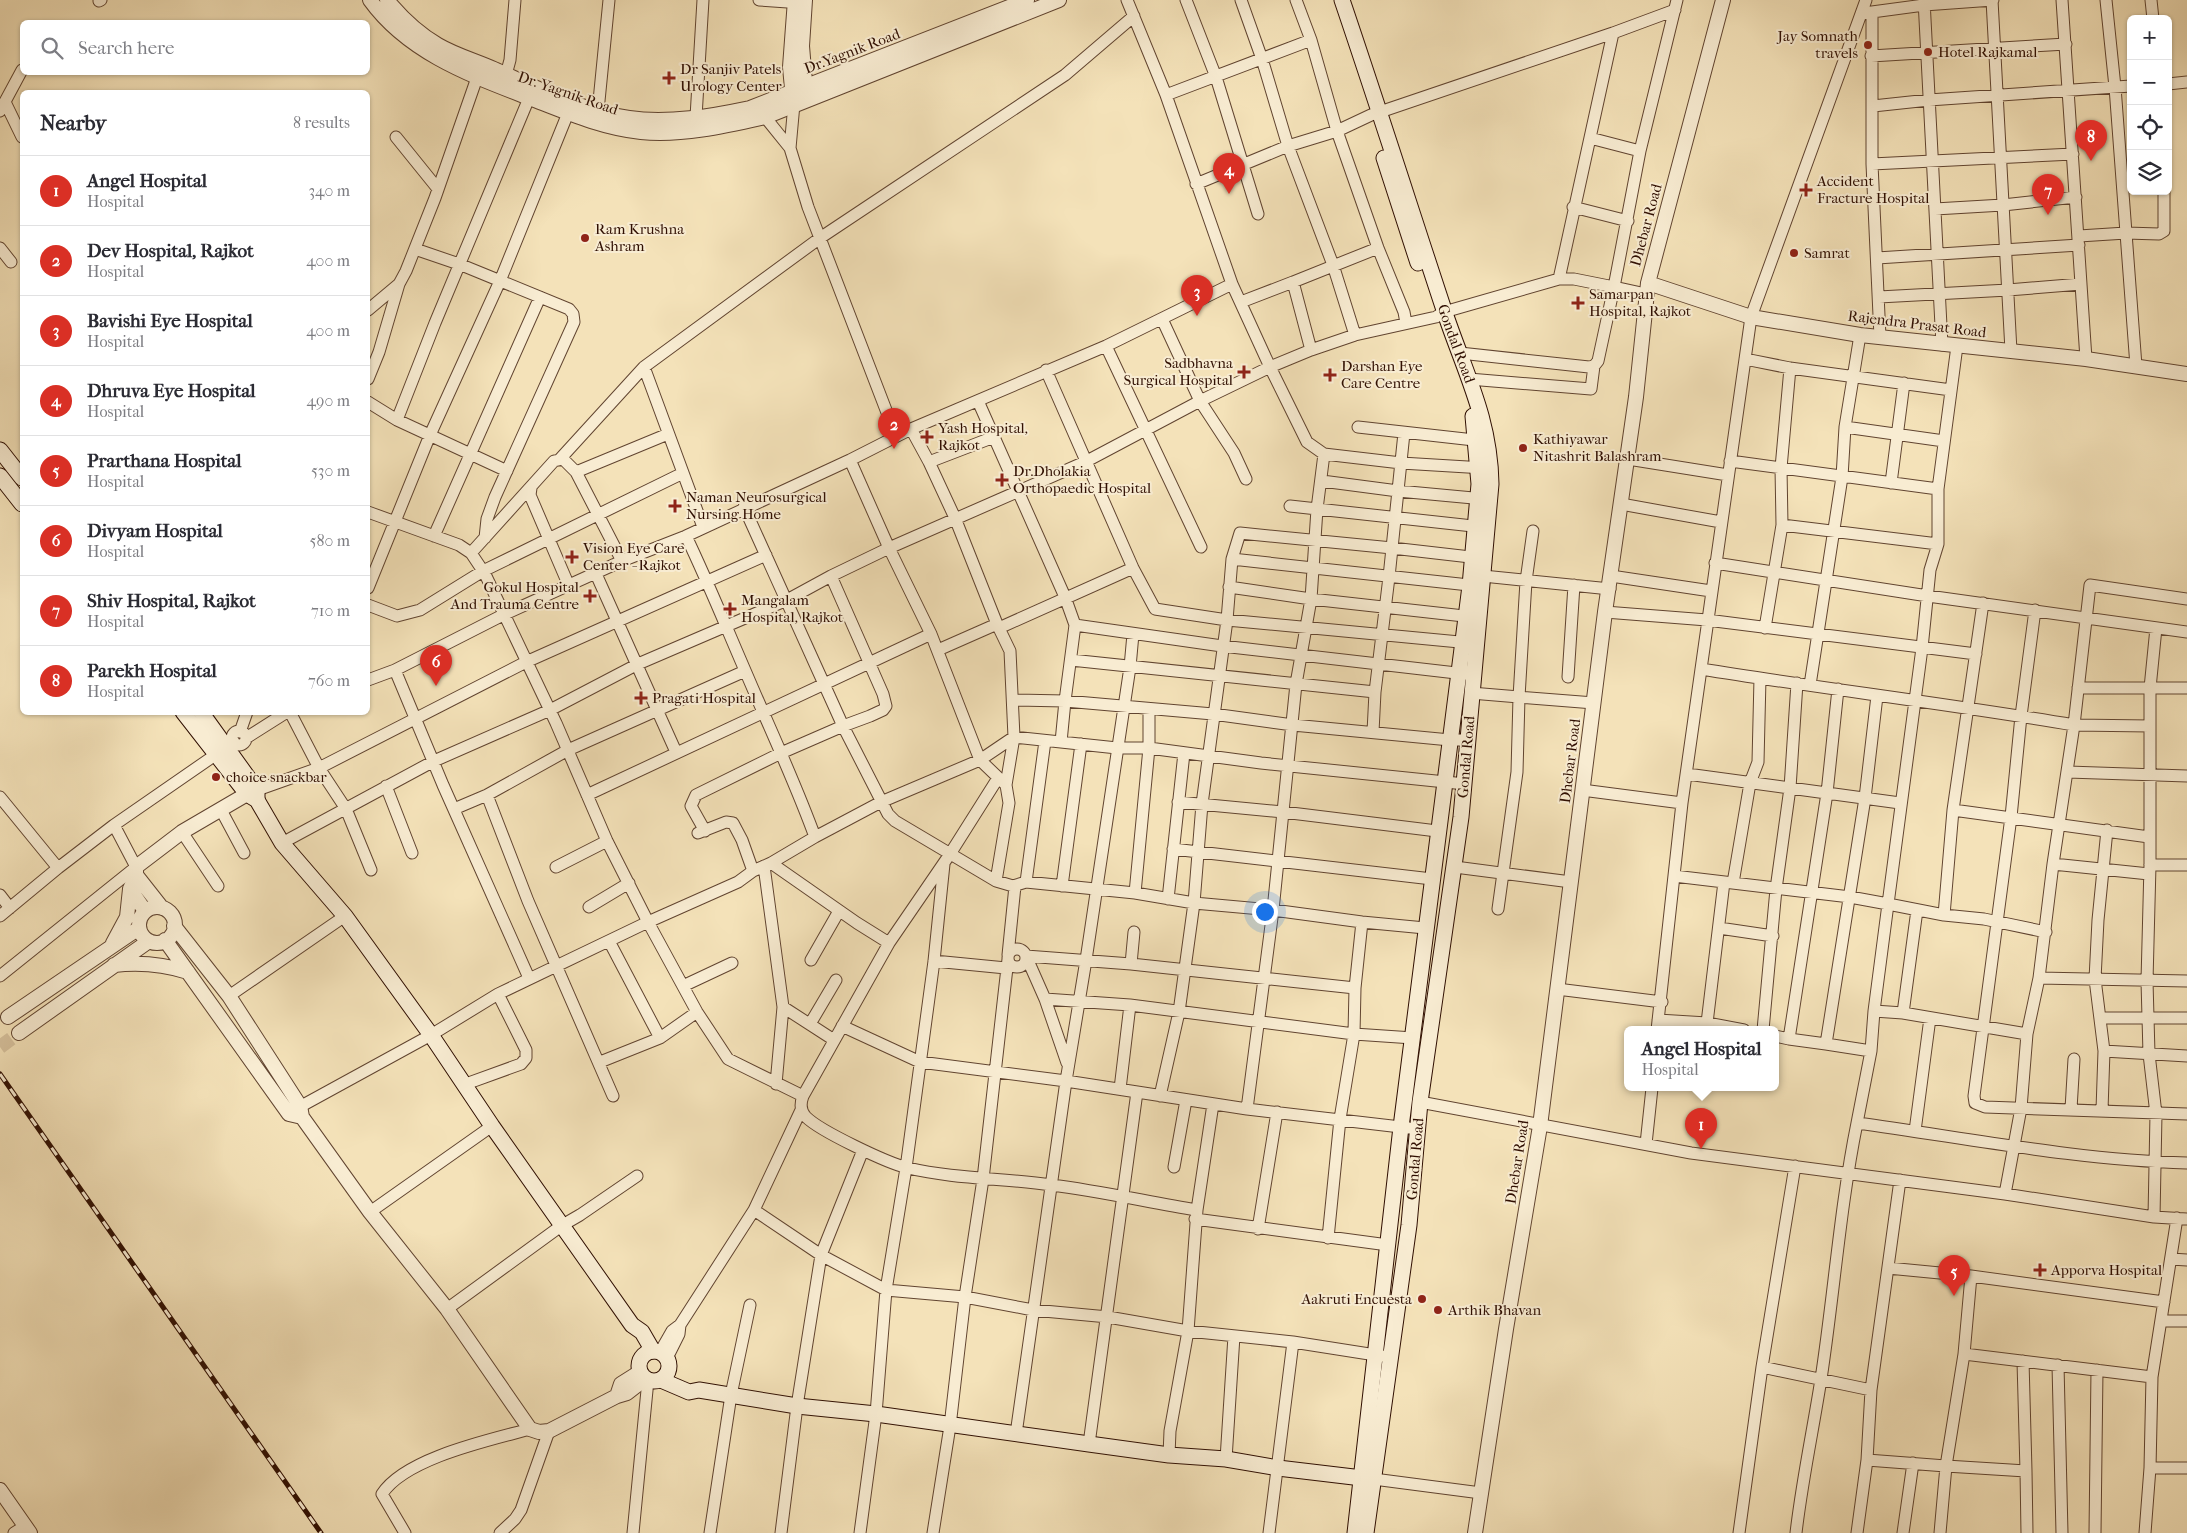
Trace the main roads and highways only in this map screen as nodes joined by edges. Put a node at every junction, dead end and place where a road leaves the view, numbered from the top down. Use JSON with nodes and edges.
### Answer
{"nodes":[{"id":1,"x":1333,"y":0,"type":"edge"},
{"id":2,"x":1342,"y":0,"type":"edge"},
{"id":3,"x":1375,"y":113,"type":"junction"},
{"id":4,"x":1440,"y":314,"type":"junction"},
{"id":5,"x":1482,"y":441,"type":"junction"},
{"id":6,"x":0,"y":450,"type":"edge"},
{"id":7,"x":20,"y":475,"type":"edge"},
{"id":8,"x":0,"y":476,"type":"edge"},
{"id":9,"x":20,"y":501,"type":"edge"},
{"id":10,"x":1466,"y":674,"type":"junction"},
{"id":11,"x":188,"y":715,"type":"edge"},
{"id":12,"x":203,"y":715,"type":"edge"},
{"id":13,"x":226,"y":748,"type":"junction"},
{"id":14,"x":657,"y":1354,"type":"junction"},
{"id":15,"x":1384,"y":1356,"type":"junction"},
{"id":16,"x":652,"y":1377,"type":"junction"},
{"id":17,"x":1368,"y":1478,"type":"junction"},
{"id":18,"x":1355,"y":1533,"type":"edge"},
{"id":19,"x":1366,"y":1533,"type":"edge"}],
"edges":[{"from":1,"to":3,"type":"main road","name":"Gondal Road"},
{"from":2,"to":3,"type":"main road","name":"Gondal Road"},
{"from":3,"to":4,"type":"main road","name":"Gondal Road"},
{"from":4,"to":5,"type":"main road","name":"Gondal Road"},
{"from":4,"to":5,"type":"main road","name":"Gondal Road"},
{"from":5,"to":10,"type":"main road","name":"Gondal Road"},
{"from":6,"to":7,"type":"main road"},
{"from":8,"to":9,"type":"main road"},
{"from":10,"to":15,"type":"main road","name":"Gondal Road"},
{"from":10,"to":15,"type":"main road","name":"Gondal Road"},
{"from":11,"to":13,"type":"main road"},
{"from":12,"to":13,"type":"main road"},
{"from":13,"to":14,"type":"main road"},
{"from":14,"to":16,"type":"main road"},
{"from":14,"to":16,"type":"main road"},
{"from":15,"to":17,"type":"main road","name":"Gondal Road"},
{"from":16,"to":17,"type":"main road"},
{"from":17,"to":18,"type":"main road","name":"Gondal Road"},
{"from":17,"to":19,"type":"main road","name":"Gondal Road"}]}
